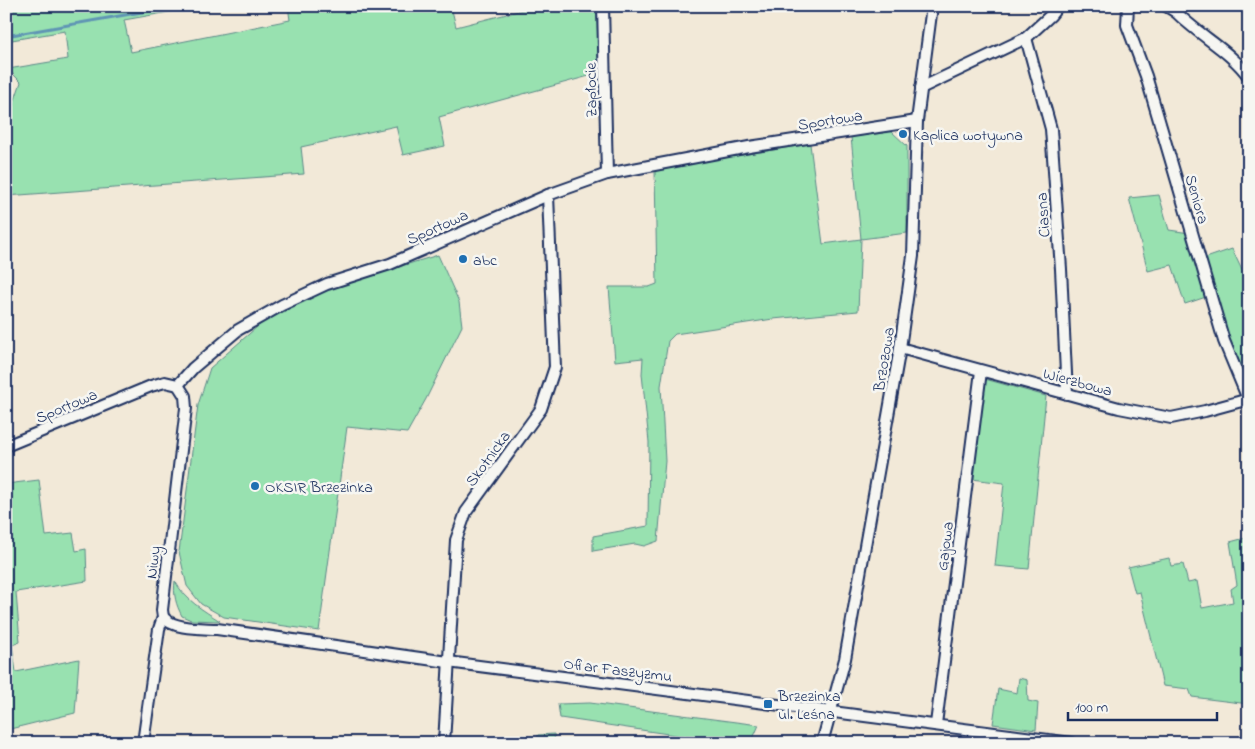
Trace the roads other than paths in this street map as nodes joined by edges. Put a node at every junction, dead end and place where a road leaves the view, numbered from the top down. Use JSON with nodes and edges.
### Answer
{"nodes":[{"id":1,"x":603,"y":6,"type":"edge"},
{"id":2,"x":932,"y":6,"type":"edge"},
{"id":3,"x":1058,"y":6,"type":"edge"},
{"id":4,"x":1128,"y":6,"type":"edge"},
{"id":5,"x":1166,"y":6,"type":"edge"},
{"id":6,"x":1178,"y":9,"type":"edge"},
{"id":7,"x":1026,"y":38,"type":"junction"},
{"id":8,"x":1249,"y":78,"type":"edge"},
{"id":9,"x":921,"y":88,"type":"junction"},
{"id":10,"x":917,"y":121,"type":"junction"},
{"id":11,"x":607,"y":174,"type":"junction"},
{"id":12,"x":548,"y":195,"type":"junction"},
{"id":13,"x":900,"y":348,"type":"junction"},
{"id":14,"x":981,"y":371,"type":"junction"},
{"id":15,"x":178,"y":385,"type":"junction"},
{"id":16,"x":1067,"y":394,"type":"junction"},
{"id":17,"x":1248,"y":399,"type":"edge"},
{"id":18,"x":6,"y":446,"type":"edge"},
{"id":19,"x":163,"y":617,"type":"junction"},
{"id":20,"x":448,"y":662,"type":"junction"},
{"id":21,"x":830,"y":712,"type":"junction"},
{"id":22,"x":936,"y":724,"type":"junction"},
{"id":23,"x":142,"y":743,"type":"edge"},
{"id":24,"x":444,"y":743,"type":"edge"},
{"id":25,"x":822,"y":743,"type":"edge"},
{"id":26,"x":1072,"y":743,"type":"edge"}],
"edges":[{"from":1,"to":11,"type":"street","name":"Zapłocie"},
{"from":2,"to":9,"type":"street","name":"Brzozowa"},
{"from":3,"to":7,"type":"street"},
{"from":4,"to":17,"type":"street","name":"Seniora"},
{"from":5,"to":6,"type":"street"},
{"from":6,"to":8,"type":"street"},
{"from":7,"to":9,"type":"street"},
{"from":7,"to":16,"type":"street","name":"Ciasna"},
{"from":9,"to":10,"type":"street","name":"Brzozowa"},
{"from":10,"to":11,"type":"street","name":"Sportowa"},
{"from":10,"to":13,"type":"street","name":"Brzozowa"},
{"from":11,"to":12,"type":"street","name":"Sportowa"},
{"from":12,"to":15,"type":"street","name":"Sportowa"},
{"from":12,"to":20,"type":"street","name":"Skotnicka"},
{"from":13,"to":14,"type":"street","name":"Wierzbowa"},
{"from":13,"to":21,"type":"street","name":"Brzozowa"},
{"from":14,"to":16,"type":"street","name":"Wierzbowa"},
{"from":14,"to":22,"type":"street","name":"Gajowa"},
{"from":15,"to":18,"type":"street","name":"Sportowa"},
{"from":15,"to":19,"type":"street","name":"Niwy"},
{"from":16,"to":17,"type":"street","name":"Wierzbowa"},
{"from":19,"to":20,"type":"street","name":"Ofiar Faszyzmu"},
{"from":19,"to":23,"type":"street","name":"Niwy"},
{"from":20,"to":21,"type":"street","name":"Ofiar Faszyzmu"},
{"from":20,"to":24,"type":"street","name":"Skotnicka"},
{"from":21,"to":22,"type":"street","name":"Ofiar Faszyzmu"},
{"from":21,"to":25,"type":"street","name":"Brzozowa"},
{"from":22,"to":26,"type":"street","name":"Ofiar Faszyzmu"}]}
